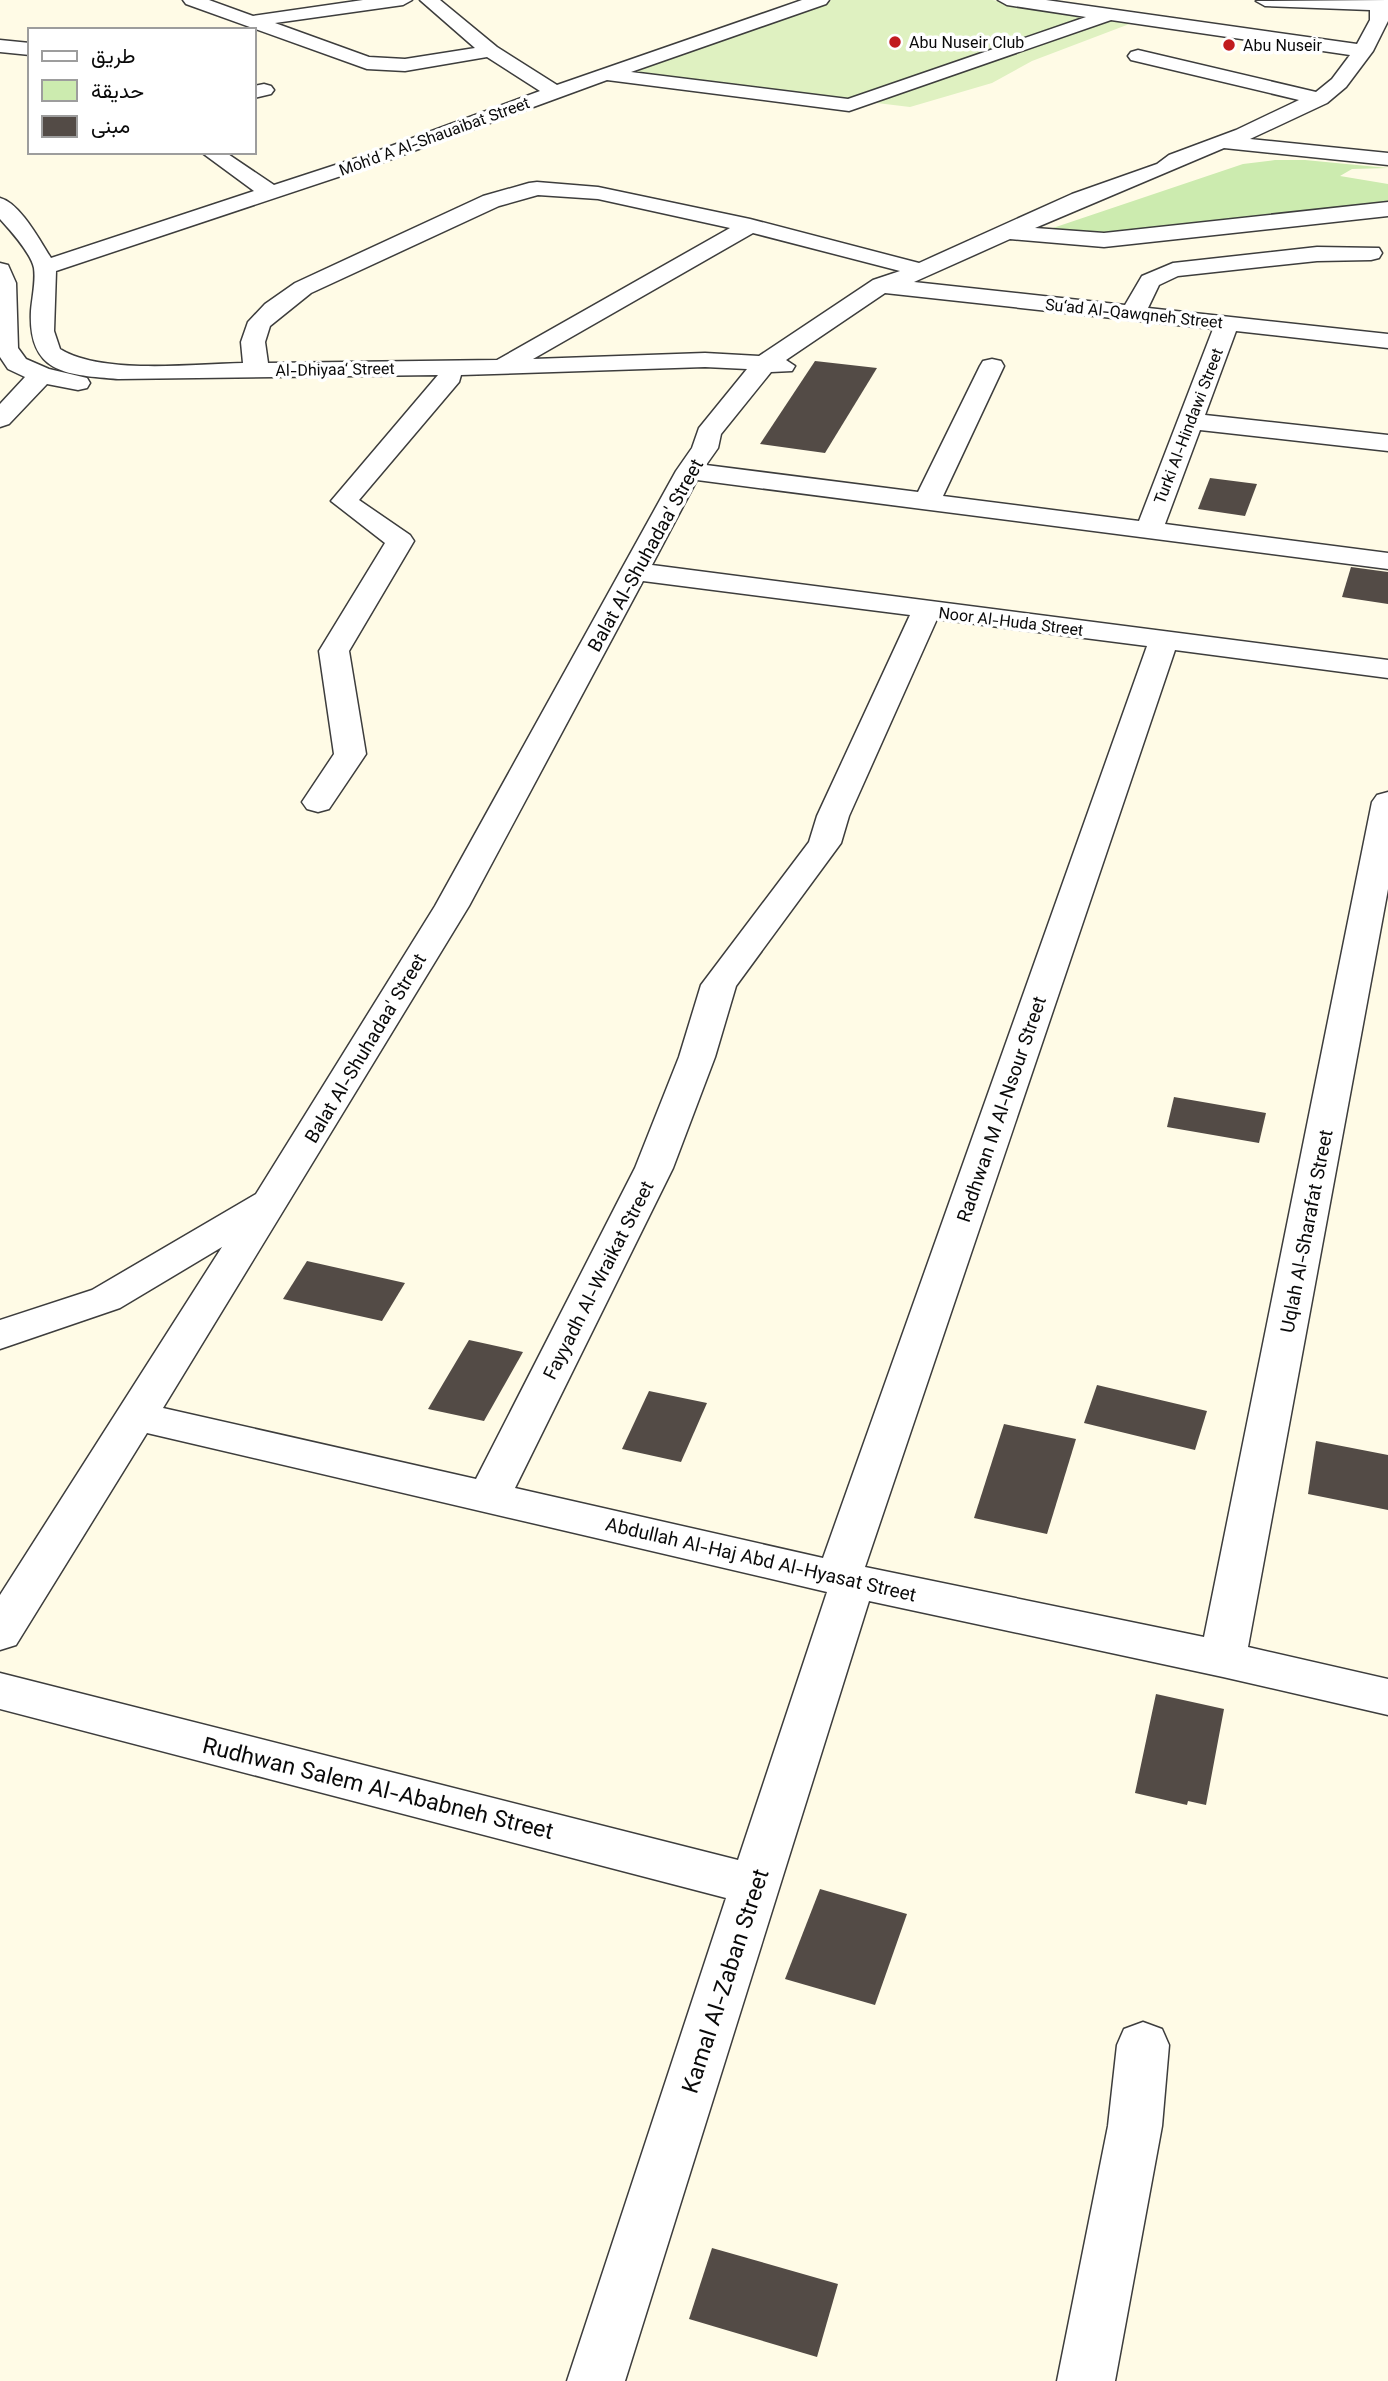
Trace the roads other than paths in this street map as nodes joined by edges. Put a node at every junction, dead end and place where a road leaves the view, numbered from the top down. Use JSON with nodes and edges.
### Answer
{"nodes":[{"id":1,"x":192,"y":0,"type":"edge"},
{"id":2,"x":403,"y":0,"type":"edge"},
{"id":3,"x":429,"y":0,"type":"edge"},
{"id":4,"x":820,"y":0,"type":"edge"},
{"id":5,"x":1007,"y":0,"type":"edge"},
{"id":6,"x":1265,"y":1,"type":"edge"},
{"id":7,"x":1382,"y":11,"type":"edge"},
{"id":8,"x":1109,"y":15,"type":"junction"},
{"id":9,"x":254,"y":21,"type":"junction"},
{"id":10,"x":0,"y":46,"type":"edge"},
{"id":11,"x":28,"y":49,"type":"edge"},
{"id":12,"x":490,"y":51,"type":"junction"},
{"id":13,"x":1363,"y":51,"type":"junction"},
{"id":14,"x":1138,"y":56,"type":"dead end"},
{"id":15,"x":604,"y":75,"type":"junction"},
{"id":16,"x":555,"y":92,"type":"junction"},
{"id":17,"x":1317,"y":101,"type":"junction"},
{"id":18,"x":1273,"y":137,"type":"junction"},
{"id":19,"x":1247,"y":140,"type":"junction"},
{"id":20,"x":1388,"y":150,"type":"edge"},
{"id":21,"x":214,"y":154,"type":"edge"},
{"id":22,"x":1388,"y":159,"type":"edge"},
{"id":23,"x":1164,"y":168,"type":"junction"},
{"id":24,"x":270,"y":192,"type":"junction"},
{"id":25,"x":0,"y":205,"type":"edge"},
{"id":26,"x":1388,"y":209,"type":"edge"},
{"id":27,"x":750,"y":226,"type":"junction"},
{"id":28,"x":1006,"y":232,"type":"junction"},
{"id":29,"x":1371,"y":253,"type":"dead end"},
{"id":30,"x":45,"y":267,"type":"junction"},
{"id":31,"x":0,"y":270,"type":"edge"},
{"id":32,"x":921,"y":270,"type":"junction"},
{"id":33,"x":890,"y":285,"type":"junction"},
{"id":34,"x":1133,"y":313,"type":"junction"},
{"id":35,"x":1227,"y":323,"type":"junction"},
{"id":36,"x":1388,"y":341,"type":"edge"},
{"id":37,"x":992,"y":366,"type":"dead end"},
{"id":38,"x":499,"y":367,"type":"junction"},
{"id":39,"x":257,"y":370,"type":"junction"},
{"id":40,"x":771,"y":370,"type":"junction"},
{"id":41,"x":41,"y":375,"type":"junction"},
{"id":42,"x":450,"y":377,"type":"junction"},
{"id":43,"x":0,"y":419,"type":"edge"},
{"id":44,"x":1190,"y":421,"type":"junction"},
{"id":45,"x":1388,"y":443,"type":"edge"},
{"id":46,"x":697,"y":460,"type":"junction"},
{"id":47,"x":927,"y":502,"type":"junction"},
{"id":48,"x":1149,"y":530,"type":"junction"},
{"id":49,"x":1388,"y":561,"type":"edge"},
{"id":50,"x":634,"y":571,"type":"junction"},
{"id":51,"x":927,"y":610,"type":"junction"},
{"id":52,"x":1164,"y":640,"type":"junction"},
{"id":53,"x":1388,"y":669,"type":"edge"},
{"id":54,"x":318,"y":802,"type":"dead end"},
{"id":55,"x":1386,"y":821,"type":"edge"},
{"id":56,"x":271,"y":1201,"type":"junction"},
{"id":57,"x":0,"y":1335,"type":"edge"},
{"id":58,"x":135,"y":1416,"type":"junction"},
{"id":59,"x":488,"y":1499,"type":"junction"},
{"id":60,"x":846,"y":1579,"type":"junction"},
{"id":61,"x":0,"y":1633,"type":"edge"},
{"id":62,"x":1223,"y":1659,"type":"junction"},
{"id":63,"x":0,"y":1691,"type":"edge"},
{"id":64,"x":1388,"y":1697,"type":"edge"},
{"id":65,"x":757,"y":1885,"type":"junction"},
{"id":66,"x":1143,"y":2045,"type":"dead end"},
{"id":67,"x":596,"y":2381,"type":"edge"},
{"id":68,"x":1086,"y":2381,"type":"edge"}],
"edges":[{"from":1,"to":9,"type":"street"},
{"from":2,"to":9,"type":"street"},
{"from":3,"to":12,"type":"street"},
{"from":4,"to":15,"type":"street","name":"Moh'd A Al-Shauaibat Street"},
{"from":5,"to":8,"type":"street"},
{"from":6,"to":7,"type":"street"},
{"from":7,"to":13,"type":"street","name":"Balat Al-Shuhadaa' Street"},
{"from":8,"to":13,"type":"street"},
{"from":8,"to":15,"type":"street"},
{"from":9,"to":12,"type":"street"},
{"from":10,"to":11,"type":"street"},
{"from":12,"to":16,"type":"street"},
{"from":13,"to":17,"type":"street","name":"Balat Al-Shuhadaa' Street"},
{"from":14,"to":17,"type":"street"},
{"from":15,"to":16,"type":"street","name":"Moh'd A Al-Shauaibat Street"},
{"from":16,"to":24,"type":"street","name":"Moh'd A Al-Shauaibat Street"},
{"from":17,"to":18,"type":"street","name":"Balat Al-Shuhadaa' Street"},
{"from":17,"to":19,"type":"street","name":"Balat Al-Shuhadaa' Street"},
{"from":18,"to":19,"type":"street","name":"Balat Al-Shuhadaa' Street"},
{"from":18,"to":20,"type":"street"},
{"from":19,"to":22,"type":"street"},
{"from":19,"to":23,"type":"street","name":"Balat Al-Shuhadaa' Street"},
{"from":19,"to":23,"type":"street","name":"Balat Al-Shuhadaa' Street"},
{"from":21,"to":24,"type":"street"},
{"from":23,"to":28,"type":"street","name":"Balat Al-Shuhadaa' Street"},
{"from":24,"to":30,"type":"street","name":"Moh'd A Al-Shauaibat Street"},
{"from":25,"to":30,"type":"street"},
{"from":26,"to":28,"type":"street"},
{"from":27,"to":32,"type":"street"},
{"from":27,"to":38,"type":"street"},
{"from":27,"to":39,"type":"street"},
{"from":28,"to":32,"type":"street","name":"Balat Al-Shuhadaa' Street"},
{"from":29,"to":34,"type":"street"},
{"from":30,"to":39,"type":"street","name":"Al-Dhiyaa‘ Street"},
{"from":31,"to":41,"type":"street","name":"Al-Dhiyaa‘ Street"},
{"from":32,"to":33,"type":"street","name":"Balat Al-Shuhadaa' Street"},
{"from":33,"to":34,"type":"street","name":"Su‘ad Al-Qawqneh Street"},
{"from":33,"to":40,"type":"street","name":"Balat Al-Shuhadaa' Street"},
{"from":34,"to":35,"type":"street","name":"Su‘ad Al-Qawqneh Street"},
{"from":35,"to":36,"type":"street","name":"Su‘ad Al-Qawqneh Street"},
{"from":35,"to":44,"type":"street","name":"Turki Al-Hindawi Street"},
{"from":37,"to":47,"type":"street"},
{"from":38,"to":39,"type":"street","name":"Al-Dhiyaa‘ Street"},
{"from":38,"to":40,"type":"street","name":"Al-Dhiyaa‘ Street"},
{"from":40,"to":42,"type":"street","name":"Al-Dhiyaa‘ Street"},
{"from":40,"to":46,"type":"street","name":"Balat Al-Shuhadaa' Street"},
{"from":41,"to":42,"type":"street","name":"Al-Dhiyaa‘ Street"},
{"from":41,"to":43,"type":"street"},
{"from":42,"to":54,"type":"street"},
{"from":44,"to":45,"type":"street"},
{"from":44,"to":48,"type":"street","name":"Turki Al-Hindawi Street"},
{"from":46,"to":47,"type":"street"},
{"from":46,"to":50,"type":"street","name":"Balat Al-Shuhadaa' Street"},
{"from":47,"to":48,"type":"street"},
{"from":48,"to":49,"type":"street"},
{"from":50,"to":51,"type":"street","name":"Noor Al-Huda Street"},
{"from":50,"to":56,"type":"street","name":"Balat Al-Shuhadaa' Street"},
{"from":51,"to":52,"type":"street","name":"Noor Al-Huda Street"},
{"from":51,"to":59,"type":"street","name":"Fayyadh Al-Wraikat Street"},
{"from":52,"to":53,"type":"street","name":"Noor Al-Huda Street"},
{"from":52,"to":60,"type":"street","name":"Radhwan M Al-Nsour Street"},
{"from":55,"to":62,"type":"street","name":"Uqlah Al-Sharafat Street"},
{"from":56,"to":57,"type":"street"},
{"from":56,"to":58,"type":"street","name":"Balat Al-Shuhadaa' Street"},
{"from":58,"to":59,"type":"street","name":"Abdullah Al-Haj Abd Al-Hyasat Street"},
{"from":58,"to":61,"type":"street","name":"Balat Al-Shuhadaa' Street"},
{"from":59,"to":60,"type":"street","name":"Abdullah Al-Haj Abd Al-Hyasat Street"},
{"from":60,"to":62,"type":"street","name":"Abdullah Al-Haj Abd Al-Hyasat Street"},
{"from":60,"to":65,"type":"street","name":"Kamal Al-Zaban Street"},
{"from":62,"to":64,"type":"street","name":"Abdullah Al-Haj Abd Al-Hyasat Street"},
{"from":63,"to":65,"type":"street","name":"Rudhwan Salem Al-Ababneh Street"},
{"from":65,"to":67,"type":"street","name":"Kamal Al-Zaban Street"},
{"from":66,"to":68,"type":"street"}]}
